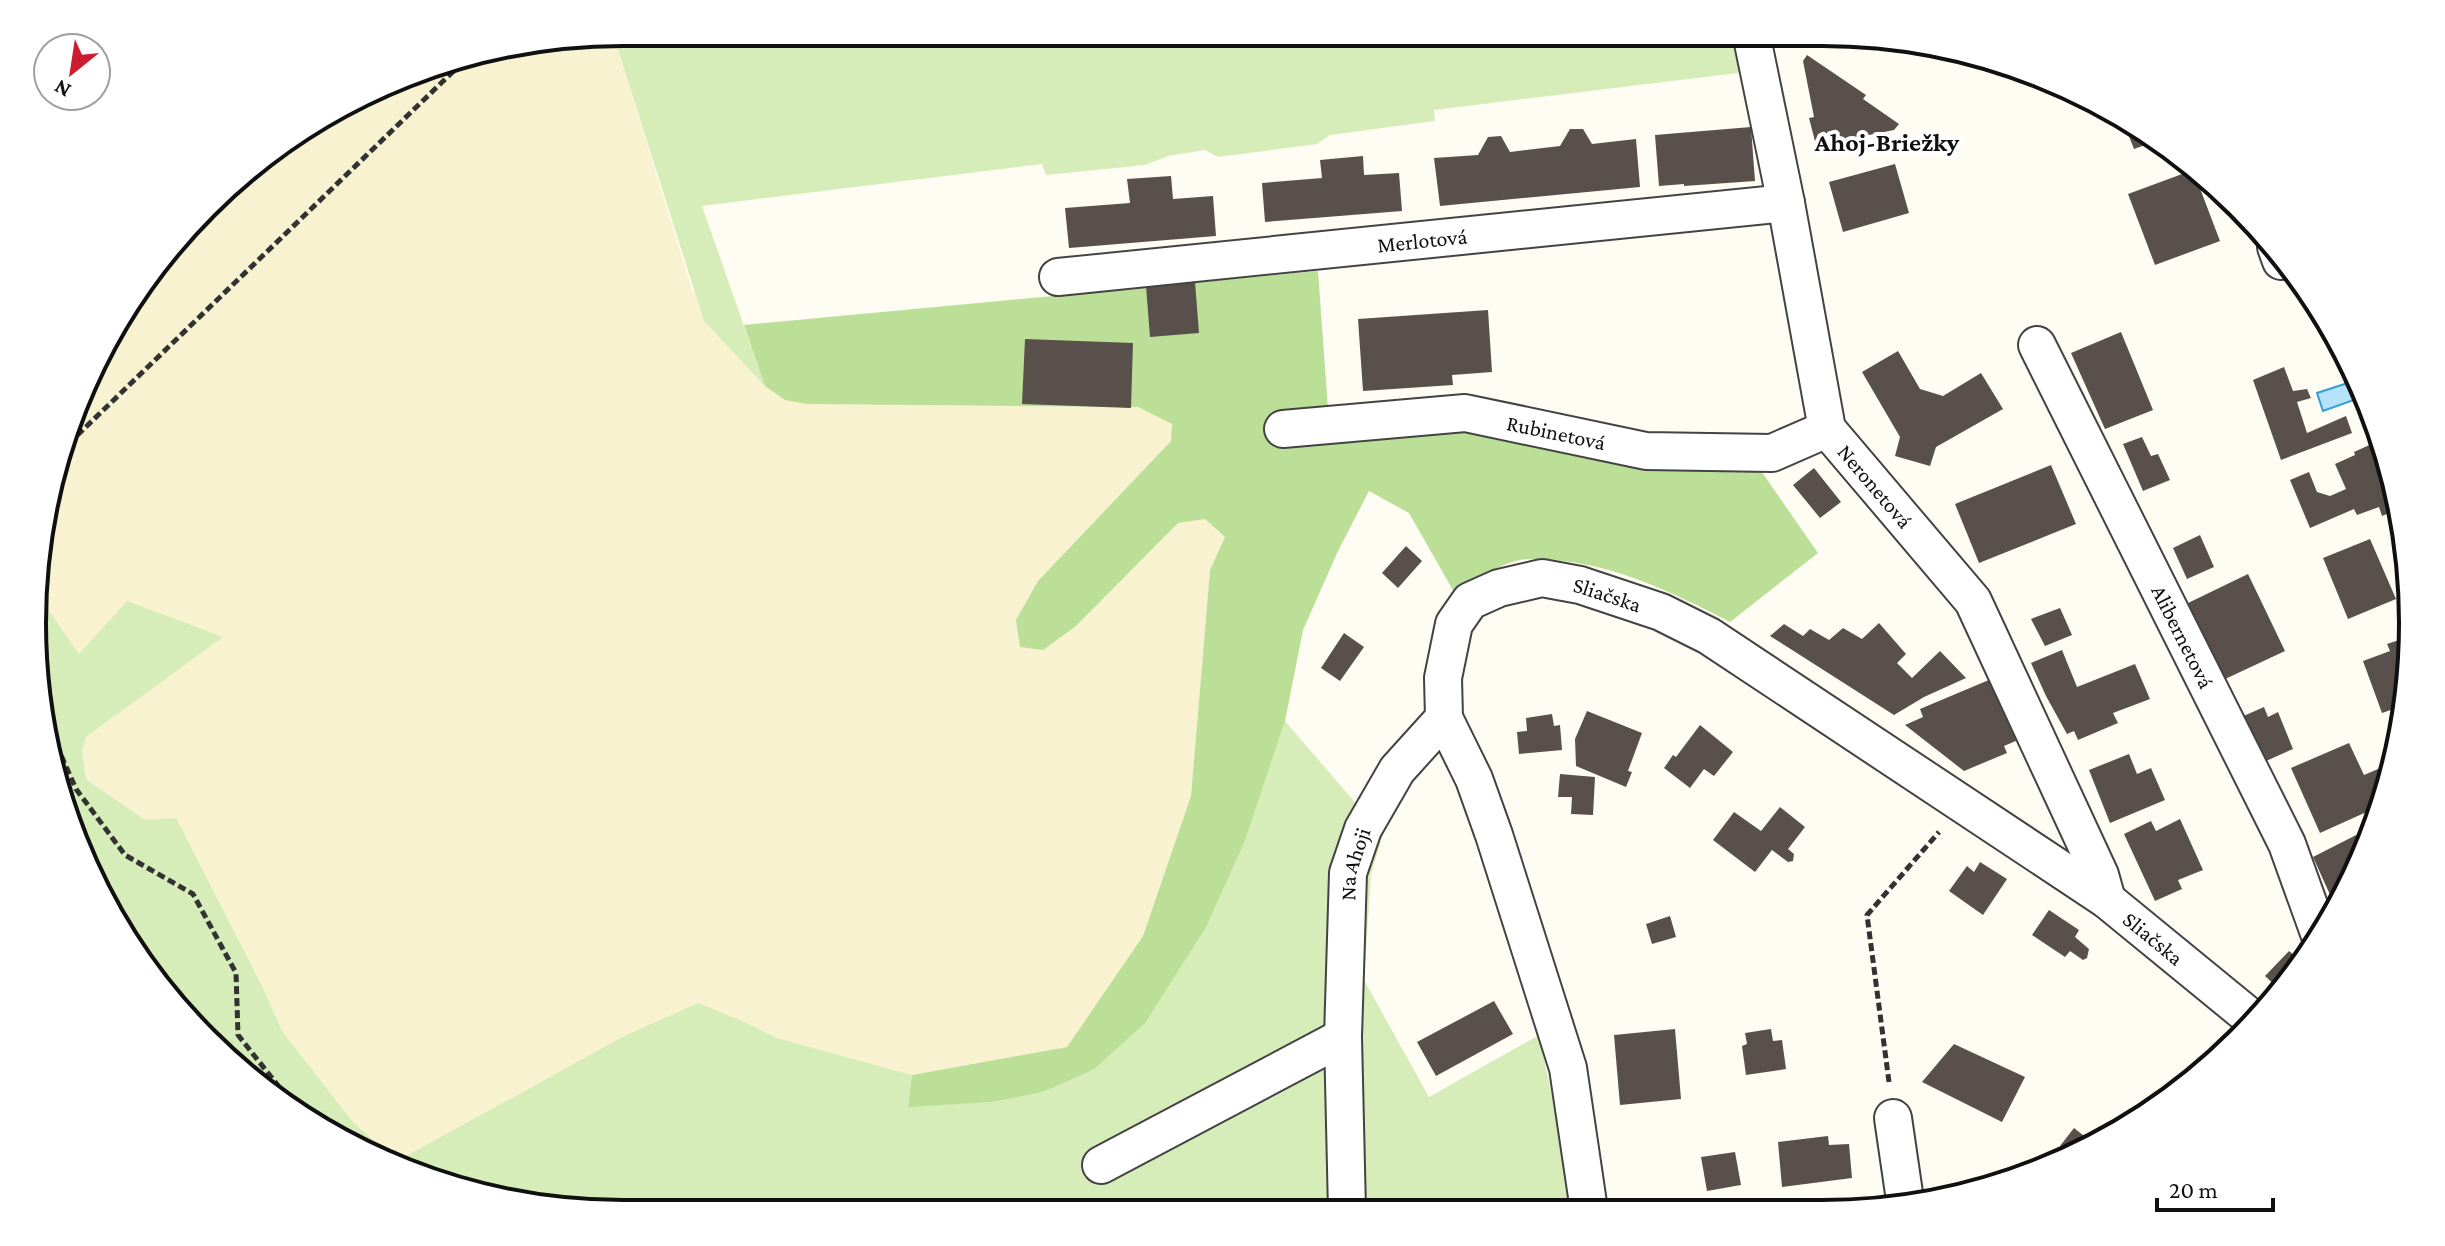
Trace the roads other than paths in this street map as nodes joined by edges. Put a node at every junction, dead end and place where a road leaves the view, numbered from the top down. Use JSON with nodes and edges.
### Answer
{"nodes":[{"id":1,"x":1754,"y":46,"type":"edge"},
{"id":2,"x":1786,"y":203,"type":"junction"},
{"id":3,"x":1058,"y":277,"type":"dead end"},
{"id":4,"x":2037,"y":345,"type":"dead end"},
{"id":5,"x":1283,"y":429,"type":"dead end"},
{"id":6,"x":1827,"y":429,"type":"junction"},
{"id":7,"x":1444,"y":718,"type":"junction"},
{"id":8,"x":2107,"y":900,"type":"junction"},
{"id":9,"x":2315,"y":923,"type":"edge"},
{"id":10,"x":2246,"y":1014,"type":"edge"},
{"id":11,"x":1343,"y":1037,"type":"junction"},
{"id":12,"x":1893,"y":1118,"type":"road end"},
{"id":13,"x":1101,"y":1165,"type":"dead end"},
{"id":14,"x":1904,"y":1194,"type":"edge"},
{"id":15,"x":1347,"y":1200,"type":"edge"},
{"id":16,"x":1588,"y":1200,"type":"edge"}],
"edges":[{"from":1,"to":2,"type":"street","name":"Neronetová"},
{"from":2,"to":3,"type":"street","name":"Merlotová"},
{"from":2,"to":6,"type":"street","name":"Neronetová"},
{"from":4,"to":9,"type":"street","name":"Alibernetová"},
{"from":5,"to":6,"type":"street","name":"Rubinetová"},
{"from":6,"to":8,"type":"street","name":"Neronetová"},
{"from":7,"to":8,"type":"street","name":"Sliačska"},
{"from":7,"to":11,"type":"street","name":"Na Ahoji"},
{"from":7,"to":16,"type":"street","name":"Sliačska"},
{"from":8,"to":10,"type":"street","name":"Sliačska"},
{"from":11,"to":13,"type":"street"},
{"from":11,"to":15,"type":"street","name":"Na Ahoji"},
{"from":12,"to":14,"type":"street"}]}
